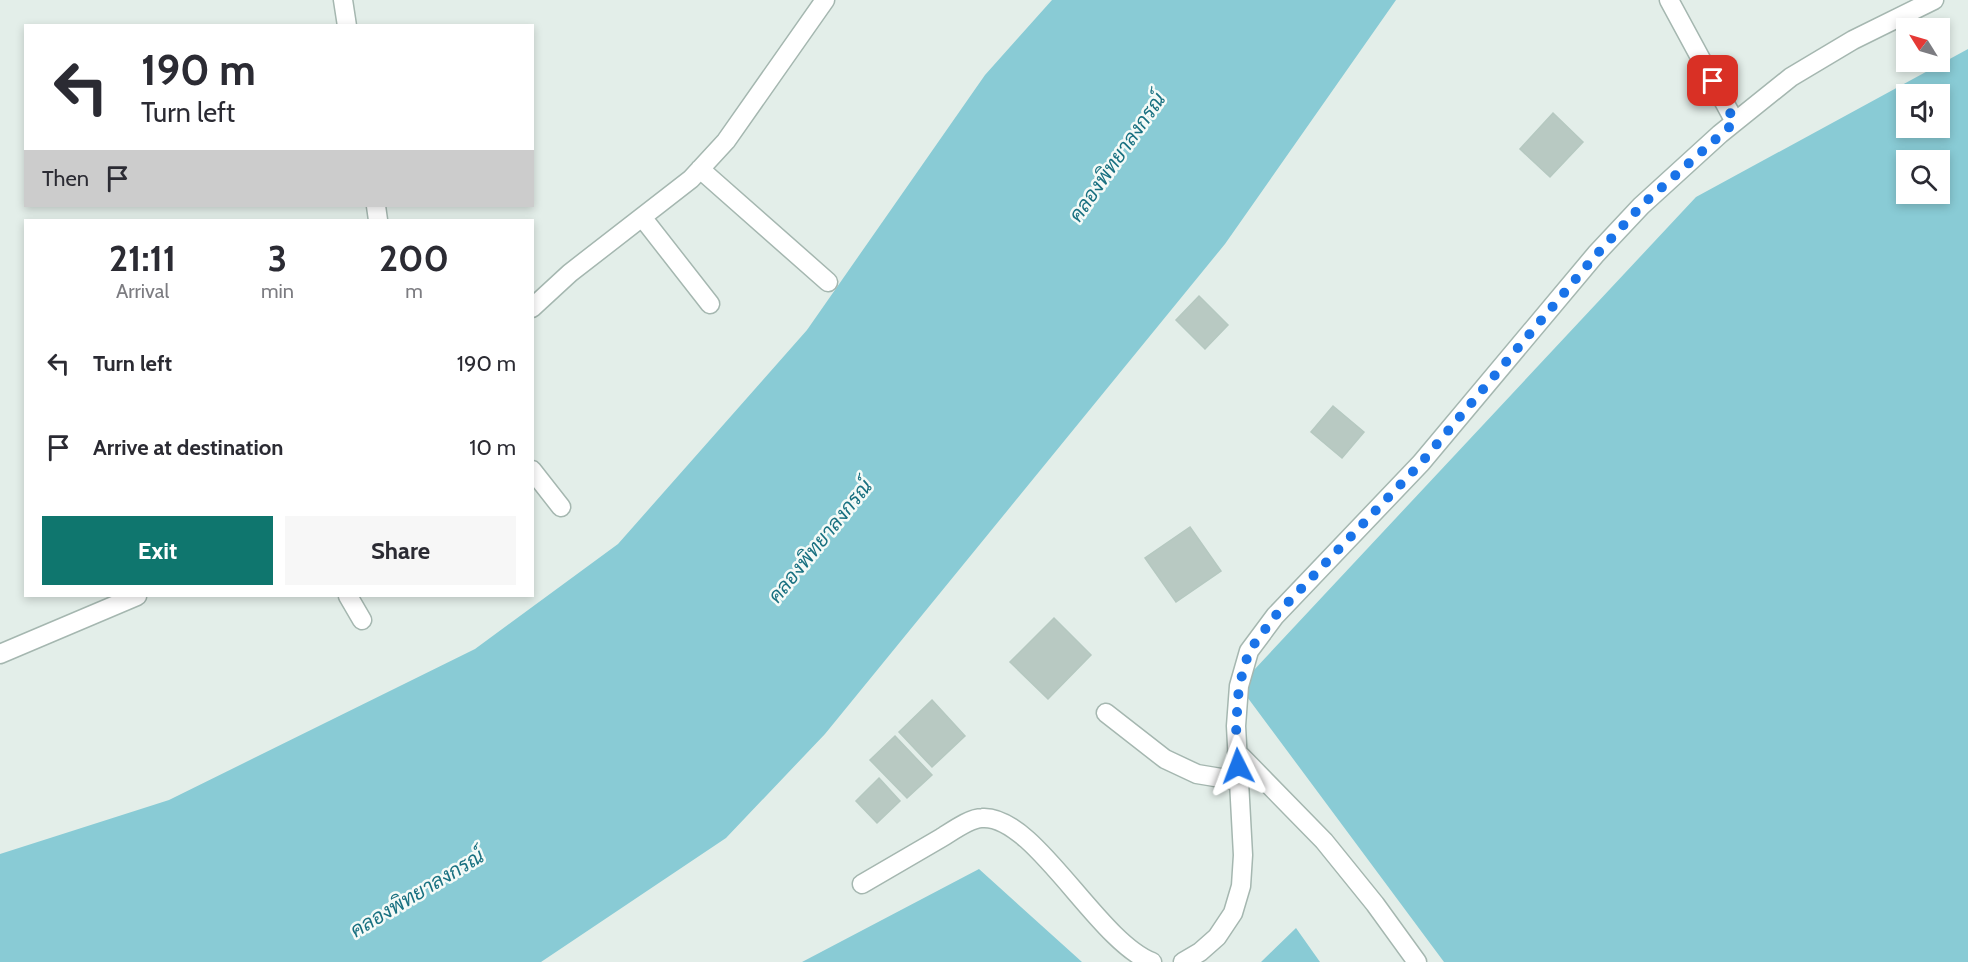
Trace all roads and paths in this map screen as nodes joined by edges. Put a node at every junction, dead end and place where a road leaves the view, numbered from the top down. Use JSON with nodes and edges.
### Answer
{"nodes":[{"id":1,"x":343,"y":0,"type":"edge"},
{"id":2,"x":825,"y":0,"type":"edge"},
{"id":3,"x":1669,"y":0,"type":"edge"},
{"id":4,"x":1934,"y":0,"type":"edge"},
{"id":5,"x":347,"y":24,"type":"edge"},
{"id":6,"x":1735,"y":122,"type":"junction"},
{"id":7,"x":700,"y":169,"type":"junction"},
{"id":8,"x":642,"y":217,"type":"junction"},
{"id":9,"x":828,"y":282,"type":"dead end"},
{"id":10,"x":710,"y":304,"type":"dead end"},
{"id":11,"x":534,"y":306,"type":"edge"},
{"id":12,"x":534,"y":473,"type":"edge"},
{"id":13,"x":561,"y":507,"type":"dead end"},
{"id":14,"x":135,"y":597,"type":"edge"},
{"id":15,"x":349,"y":597,"type":"edge"},
{"id":16,"x":362,"y":620,"type":"dead end"},
{"id":17,"x":0,"y":654,"type":"edge"},
{"id":18,"x":1106,"y":713,"type":"dead end"},
{"id":19,"x":1237,"y":752,"type":"junction"},
{"id":20,"x":1239,"y":781,"type":"junction"},
{"id":21,"x":862,"y":884,"type":"dead end"},
{"id":22,"x":1152,"y":962,"type":"edge"},
{"id":23,"x":1183,"y":962,"type":"edge"},
{"id":24,"x":1418,"y":962,"type":"edge"}],
"edges":[{"from":1,"to":5,"type":"street"},
{"from":2,"to":7,"type":"street"},
{"from":3,"to":6,"type":"street"},
{"from":4,"to":6,"type":"street"},
{"from":6,"to":19,"type":"street"},
{"from":7,"to":8,"type":"street"},
{"from":7,"to":9,"type":"street"},
{"from":8,"to":10,"type":"street"},
{"from":8,"to":11,"type":"street"},
{"from":12,"to":13,"type":"street"},
{"from":14,"to":17,"type":"street"},
{"from":15,"to":16,"type":"street"},
{"from":18,"to":20,"type":"street"},
{"from":19,"to":20,"type":"street"},
{"from":19,"to":24,"type":"street"},
{"from":20,"to":23,"type":"street"},
{"from":21,"to":22,"type":"street"}]}
